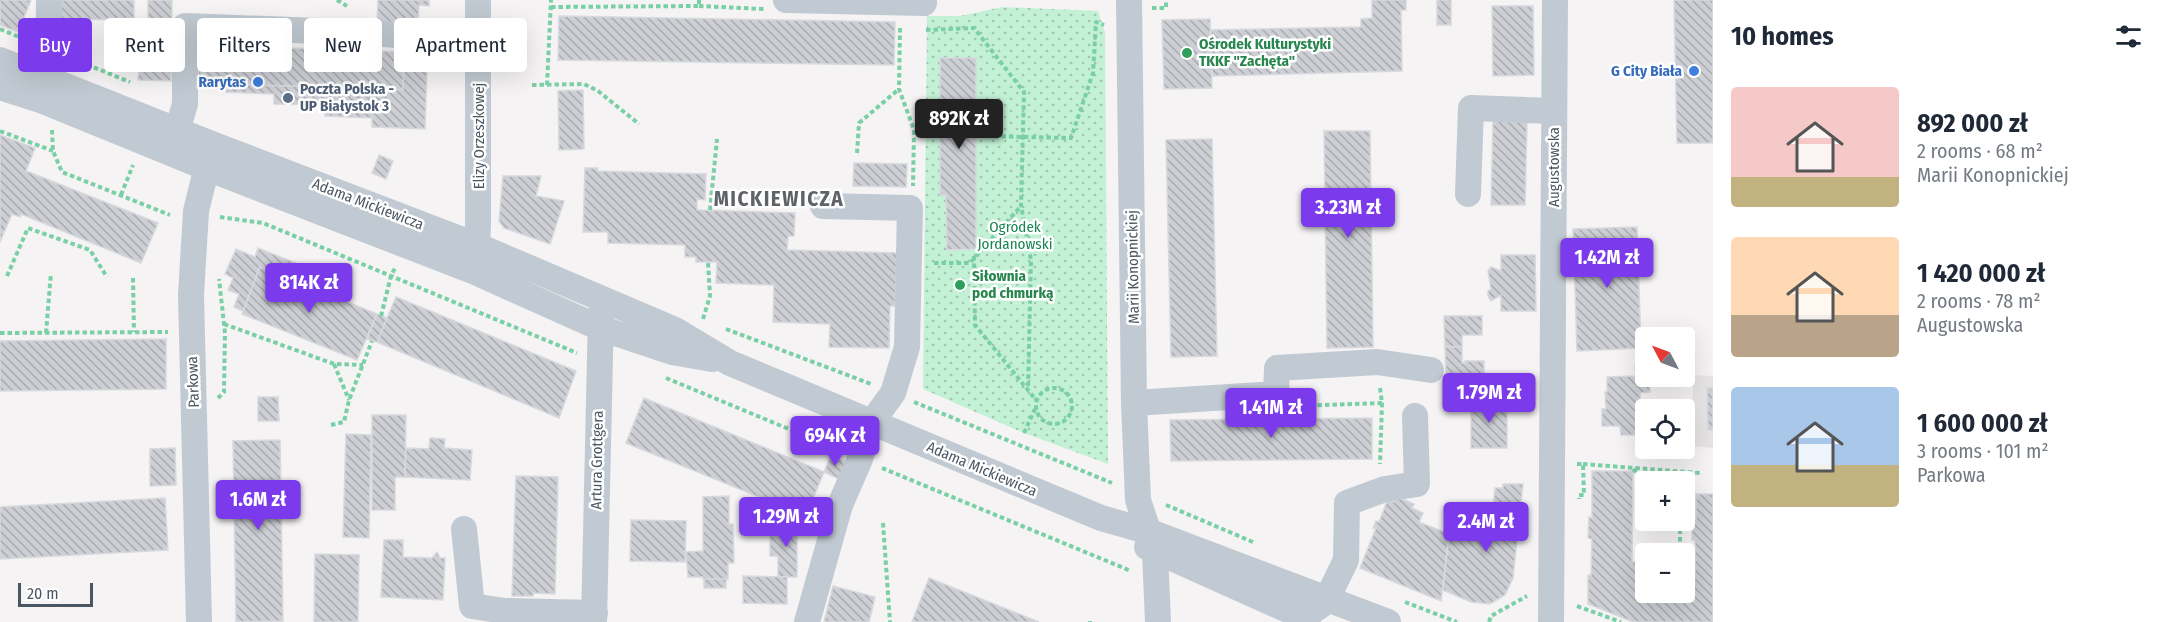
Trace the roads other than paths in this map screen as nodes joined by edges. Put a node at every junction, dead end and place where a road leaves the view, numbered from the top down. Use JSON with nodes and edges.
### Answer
{"nodes":[{"id":1,"x":49,"y":0,"type":"edge"},
{"id":2,"x":478,"y":0,"type":"edge"},
{"id":3,"x":786,"y":0,"type":"edge"},
{"id":4,"x":1555,"y":0,"type":"edge"},
{"id":5,"x":1129,"y":8,"type":"edge"},
{"id":6,"x":921,"y":12,"type":"edge"},
{"id":7,"x":478,"y":18,"type":"edge"},
{"id":8,"x":394,"y":34,"type":"edge"},
{"id":9,"x":0,"y":60,"type":"edge"},
{"id":10,"x":479,"y":72,"type":"edge"},
{"id":11,"x":48,"y":79,"type":"junction"},
{"id":12,"x":0,"y":87,"type":"edge"},
{"id":13,"x":1554,"y":111,"type":"junction"},
{"id":14,"x":177,"y":131,"type":"junction"},
{"id":15,"x":209,"y":156,"type":"junction"},
{"id":16,"x":1468,"y":194,"type":"dead end"},
{"id":17,"x":823,"y":206,"type":"dead end"},
{"id":18,"x":478,"y":246,"type":"junction"},
{"id":19,"x":475,"y":272,"type":"junction"},
{"id":20,"x":603,"y":298,"type":"junction"},
{"id":21,"x":600,"y":328,"type":"junction"},
{"id":22,"x":730,"y":363,"type":"junction"},
{"id":23,"x":1431,"y":370,"type":"dead end"},
{"id":24,"x":1134,"y":403,"type":"junction"},
{"id":25,"x":1415,"y":416,"type":"dead end"},
{"id":26,"x":872,"y":422,"type":"junction"},
{"id":27,"x":464,"y":528,"type":"dead end"},
{"id":28,"x":1153,"y":542,"type":"junction"},
{"id":29,"x":1327,"y":599,"type":"junction"},
{"id":30,"x":1292,"y":612,"type":"junction"},
{"id":31,"x":594,"y":618,"type":"edge"},
{"id":32,"x":199,"y":622,"type":"edge"},
{"id":33,"x":807,"y":622,"type":"edge"},
{"id":34,"x":1158,"y":622,"type":"edge"},
{"id":35,"x":1316,"y":622,"type":"edge"},
{"id":36,"x":1387,"y":622,"type":"edge"},
{"id":37,"x":1551,"y":622,"type":"edge"}],
"edges":[{"from":1,"to":11,"type":"street"},
{"from":2,"to":7,"type":"street","name":"Elizy Orzeszkowej"},
{"from":3,"to":6,"type":"street"},
{"from":4,"to":13,"type":"street","name":"Augustowska"},
{"from":5,"to":24,"type":"street","name":"Marii Konopnickiej"},
{"from":8,"to":14,"type":"street"},
{"from":9,"to":11,"type":"street","name":"Adama Mickiewicza"},
{"from":10,"to":18,"type":"street","name":"Elizy Orzeszkowej"},
{"from":11,"to":14,"type":"street","name":"Adama Mickiewicza"},
{"from":12,"to":15,"type":"street","name":"Adama Mickiewicza"},
{"from":13,"to":16,"type":"street"},
{"from":13,"to":37,"type":"street","name":"Augustowska"},
{"from":14,"to":15,"type":"street","name":"Adama Mickiewicza"},
{"from":15,"to":18,"type":"street","name":"Adama Mickiewicza"},
{"from":15,"to":19,"type":"street","name":"Adama Mickiewicza"},
{"from":15,"to":32,"type":"street","name":"Parkowa"},
{"from":17,"to":26,"type":"street"},
{"from":18,"to":19,"type":"street","name":"Elizy Orzeszkowej"},
{"from":18,"to":20,"type":"street","name":"Adama Mickiewicza"},
{"from":19,"to":21,"type":"street","name":"Adama Mickiewicza"},
{"from":20,"to":21,"type":"street","name":"Artura Grottgera"},
{"from":20,"to":22,"type":"street","name":"Adama Mickiewicza"},
{"from":21,"to":22,"type":"street","name":"Adama Mickiewicza"},
{"from":21,"to":31,"type":"street","name":"Artura Grottgera"},
{"from":22,"to":26,"type":"street","name":"Adama Mickiewicza"},
{"from":23,"to":24,"type":"street"},
{"from":24,"to":28,"type":"street","name":"Marii Konopnickiej"},
{"from":25,"to":29,"type":"street"},
{"from":26,"to":28,"type":"street","name":"Adama Mickiewicza"},
{"from":26,"to":33,"type":"street"},
{"from":27,"to":31,"type":"street"},
{"from":28,"to":29,"type":"street","name":"Adama Mickiewicza"},
{"from":28,"to":30,"type":"street","name":"Adama Mickiewicza"},
{"from":28,"to":34,"type":"street","name":"Marii Konopnickiej"},
{"from":29,"to":30,"type":"street"},
{"from":29,"to":36,"type":"street","name":"Adama Mickiewicza"},
{"from":30,"to":35,"type":"street","name":"Adama Mickiewicza"}]}
